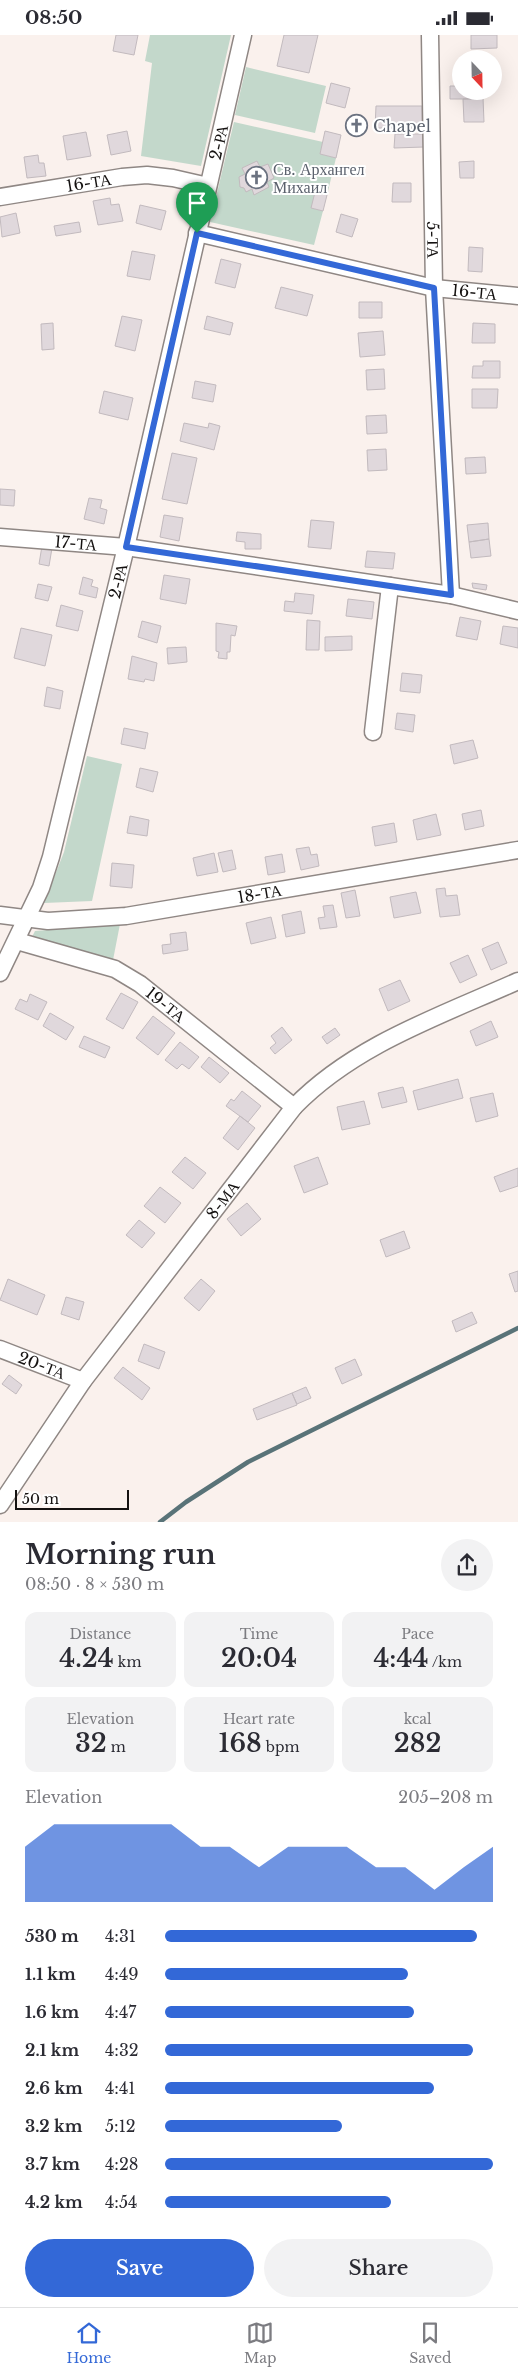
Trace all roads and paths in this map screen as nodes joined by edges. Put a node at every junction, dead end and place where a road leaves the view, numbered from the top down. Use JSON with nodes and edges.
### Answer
{"nodes":[{"id":1,"x":243,"y":35,"type":"edge"},
{"id":2,"x":430,"y":35,"type":"edge"},
{"id":3,"x":208,"y":187,"type":"junction"},
{"id":4,"x":0,"y":197,"type":"edge"},
{"id":5,"x":197,"y":233,"type":"junction"},
{"id":6,"x":434,"y":288,"type":"junction"},
{"id":7,"x":518,"y":296,"type":"edge"},
{"id":8,"x":0,"y":537,"type":"edge"},
{"id":9,"x":126,"y":547,"type":"junction"},
{"id":10,"x":390,"y":586,"type":"junction"},
{"id":11,"x":451,"y":595,"type":"junction"},
{"id":12,"x":518,"y":611,"type":"edge"},
{"id":13,"x":373,"y":732,"type":"dead end"},
{"id":14,"x":518,"y":851,"type":"edge"},
{"id":15,"x":0,"y":915,"type":"edge"},
{"id":16,"x":27,"y":919,"type":"junction"},
{"id":17,"x":17,"y":941,"type":"junction"},
{"id":18,"x":0,"y":973,"type":"edge"},
{"id":19,"x":518,"y":981,"type":"edge"},
{"id":20,"x":294,"y":1107,"type":"junction"},
{"id":21,"x":0,"y":1349,"type":"edge"},
{"id":22,"x":83,"y":1381,"type":"junction"},
{"id":23,"x":0,"y":1505,"type":"edge"}],
"edges":[{"from":1,"to":3,"type":"street","name":"2-РА"},
{"from":2,"to":6,"type":"street","name":"5-ТА"},
{"from":3,"to":4,"type":"street","name":"16-ТА"},
{"from":3,"to":5,"type":"street","name":"2-РА"},
{"from":5,"to":6,"type":"street","name":"16-ТА"},
{"from":5,"to":9,"type":"street","name":"2-РА"},
{"from":6,"to":7,"type":"street","name":"16-ТА"},
{"from":6,"to":11,"type":"street","name":"5-ТА"},
{"from":8,"to":9,"type":"street","name":"17-ТА"},
{"from":9,"to":10,"type":"street","name":"17-ТА"},
{"from":9,"to":16,"type":"street","name":"2-РА"},
{"from":10,"to":11,"type":"street","name":"17-ТА"},
{"from":10,"to":13,"type":"street"},
{"from":11,"to":12,"type":"street","name":"17-ТА"},
{"from":14,"to":16,"type":"street","name":"18-ТА"},
{"from":15,"to":16,"type":"street","name":"18-ТА"},
{"from":16,"to":17,"type":"street","name":"2-РА"},
{"from":17,"to":18,"type":"street","name":"2-РА"},
{"from":17,"to":20,"type":"street","name":"19-ТА"},
{"from":19,"to":20,"type":"street","name":"8-МА"},
{"from":20,"to":22,"type":"street","name":"8-МА"},
{"from":21,"to":22,"type":"street","name":"20-ТА"},
{"from":22,"to":23,"type":"street","name":"8-МА"}]}
